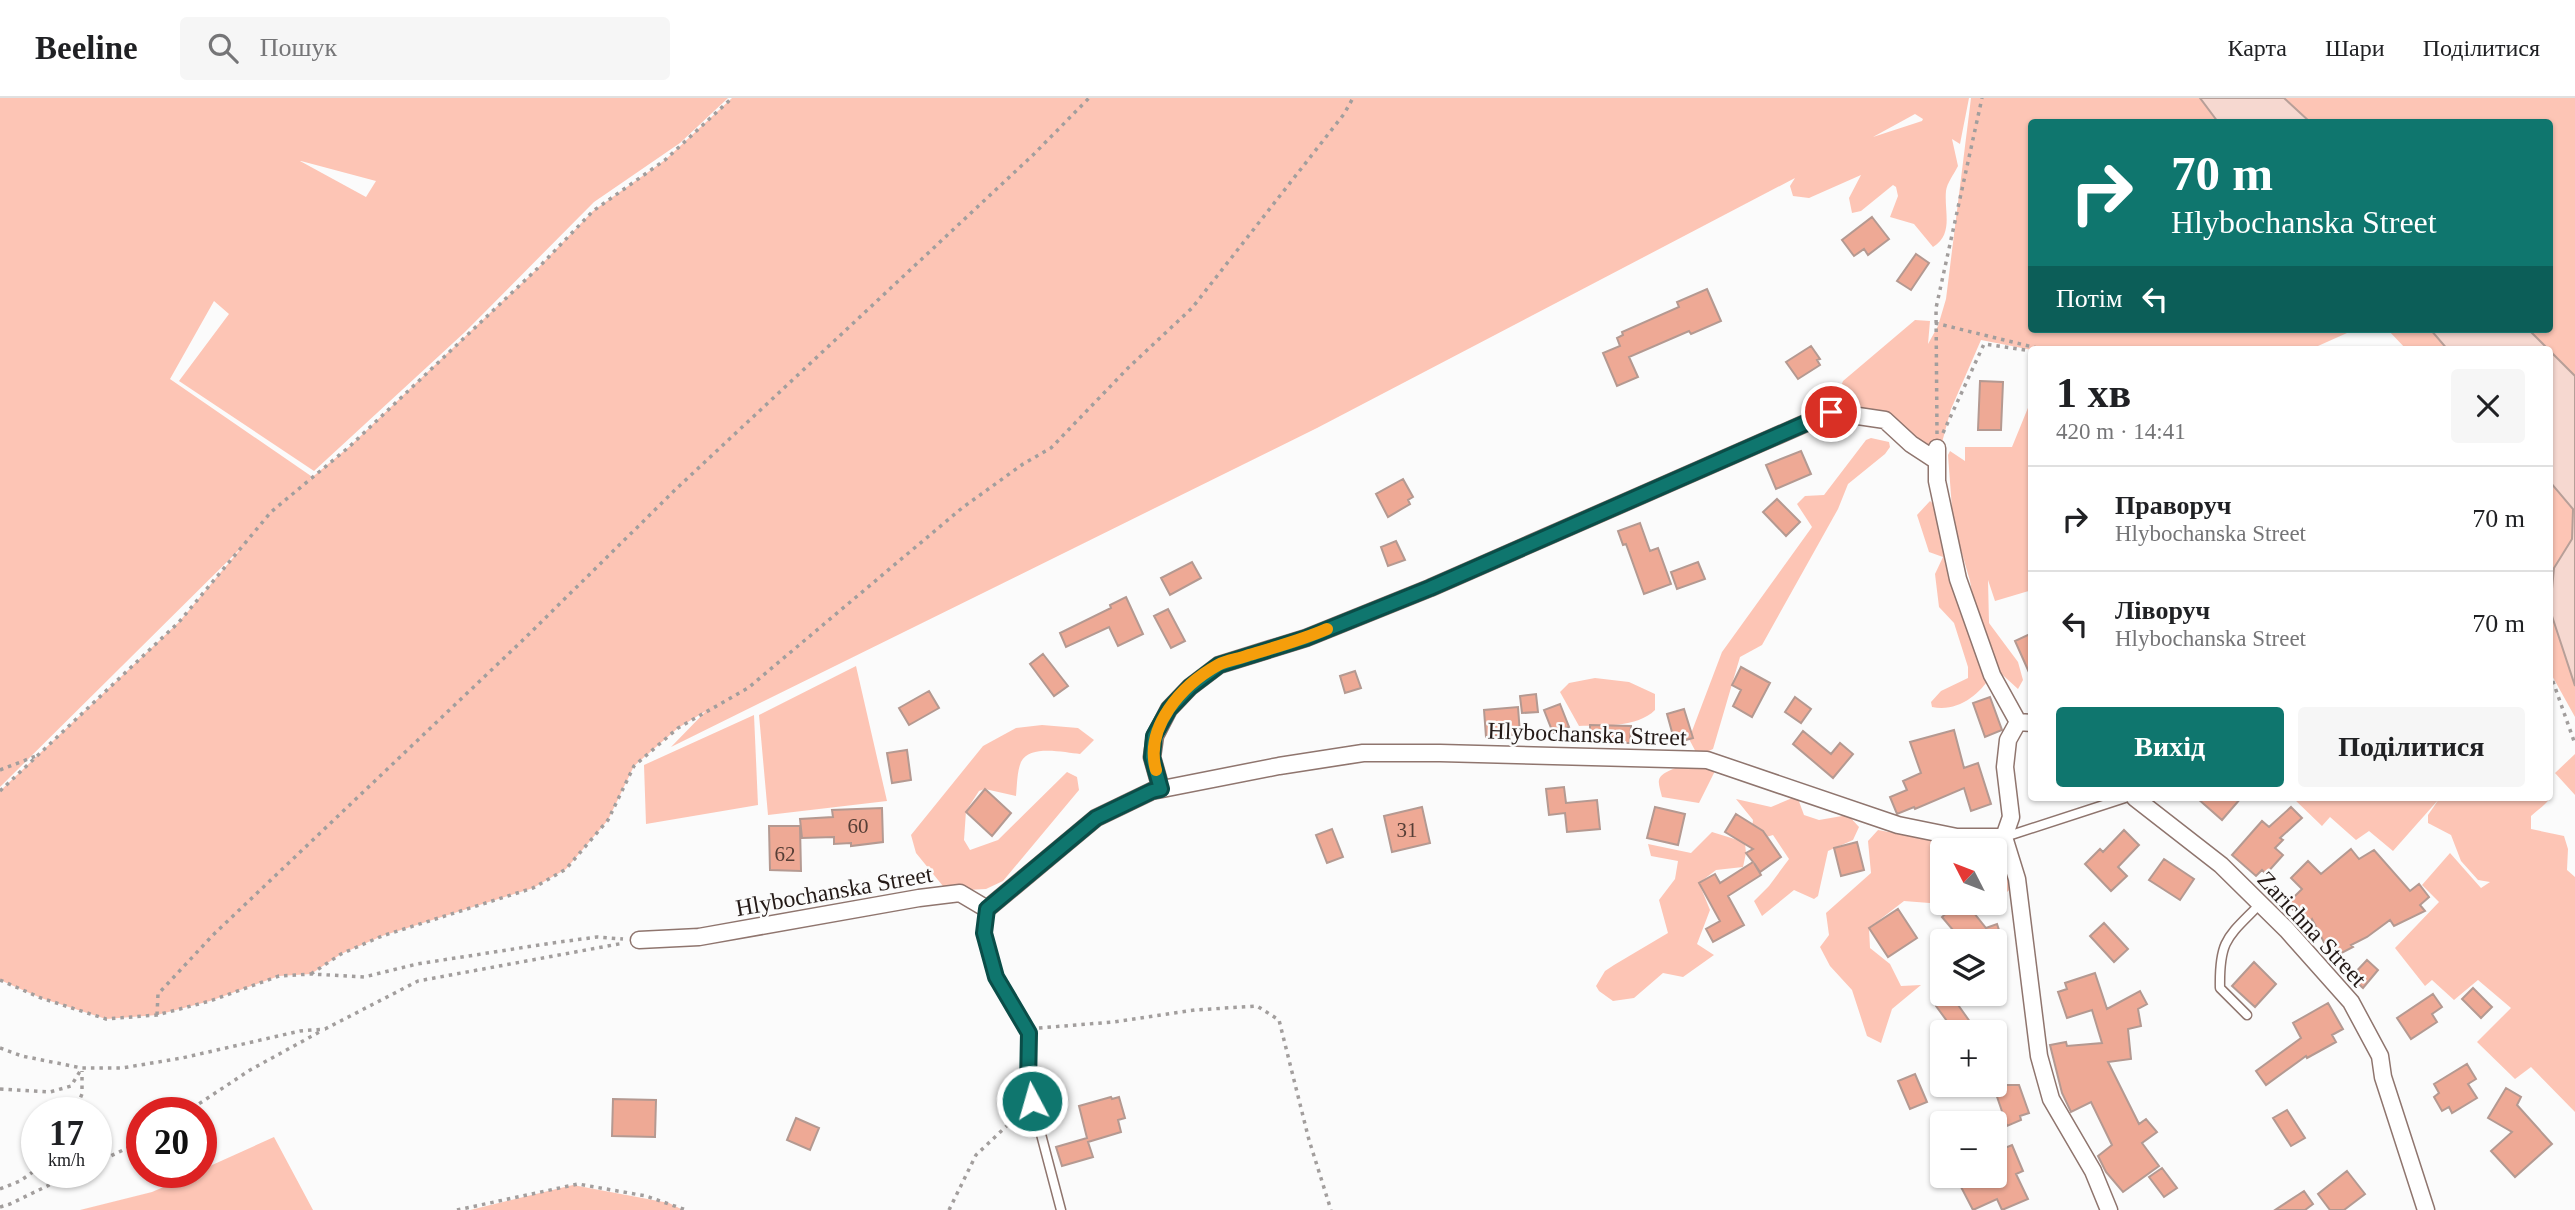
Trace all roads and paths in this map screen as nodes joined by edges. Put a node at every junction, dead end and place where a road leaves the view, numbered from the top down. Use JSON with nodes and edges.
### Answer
{"nodes":[{"id":1,"x":732,"y":98,"type":"edge"},
{"id":2,"x":1089,"y":98,"type":"edge"},
{"id":3,"x":1353,"y":98,"type":"edge"},
{"id":4,"x":1982,"y":98,"type":"edge"},
{"id":5,"x":1935,"y":323,"type":"junction"},
{"id":6,"x":2029,"y":346,"type":"edge"},
{"id":7,"x":2028,"y":350,"type":"edge"},
{"id":8,"x":1937,"y":455,"type":"junction"},
{"id":9,"x":2553,"y":682,"type":"edge"},
{"id":10,"x":2025,"y":722,"type":"edge"},
{"id":11,"x":2575,"y":744,"type":"edge"},
{"id":12,"x":38,"y":755,"type":"junction"},
{"id":13,"x":0,"y":770,"type":"edge"},
{"id":14,"x":1161,"y":789,"type":"junction"},
{"id":15,"x":0,"y":791,"type":"edge"},
{"id":16,"x":2116,"y":801,"type":"edge"},
{"id":17,"x":2139,"y":801,"type":"edge"},
{"id":18,"x":2004,"y":837,"type":"junction"},
{"id":19,"x":2260,"y":904,"type":"junction"},
{"id":20,"x":987,"y":909,"type":"junction"},
{"id":21,"x":639,"y":940,"type":"junction"},
{"id":22,"x":311,"y":974,"type":"junction"},
{"id":23,"x":0,"y":981,"type":"edge"},
{"id":24,"x":2247,"y":1015,"type":"dead end"},
{"id":25,"x":157,"y":1016,"type":"junction"},
{"id":26,"x":325,"y":1029,"type":"junction"},
{"id":27,"x":1026,"y":1029,"type":"junction"},
{"id":28,"x":0,"y":1048,"type":"edge"},
{"id":29,"x":82,"y":1068,"type":"junction"},
{"id":30,"x":0,"y":1089,"type":"edge"},
{"id":31,"x":81,"y":1097,"type":"edge"},
{"id":32,"x":209,"y":1097,"type":"edge"},
{"id":33,"x":1035,"y":1116,"type":"junction"},
{"id":34,"x":21,"y":1180,"type":"edge"},
{"id":35,"x":43,"y":1188,"type":"edge"},
{"id":36,"x":0,"y":1189,"type":"edge"},
{"id":37,"x":0,"y":1207,"type":"edge"},
{"id":38,"x":457,"y":1210,"type":"edge"},
{"id":39,"x":686,"y":1210,"type":"edge"},
{"id":40,"x":949,"y":1210,"type":"edge"},
{"id":41,"x":1061,"y":1210,"type":"edge"},
{"id":42,"x":1331,"y":1210,"type":"edge"},
{"id":43,"x":2109,"y":1210,"type":"edge"},
{"id":44,"x":2426,"y":1210,"type":"edge"}],
"edges":[{"from":1,"to":12,"type":"path"},
{"from":2,"to":25,"type":"path"},
{"from":3,"to":22,"type":"path"},
{"from":4,"to":5,"type":"path"},
{"from":5,"to":6,"type":"path"},
{"from":5,"to":8,"type":"path"},
{"from":7,"to":8,"type":"path"},
{"from":8,"to":10,"type":"street"},
{"from":8,"to":14,"type":"street"},
{"from":9,"to":11,"type":"path"},
{"from":10,"to":18,"type":"street"},
{"from":12,"to":13,"type":"path"},
{"from":12,"to":15,"type":"path"},
{"from":14,"to":18,"type":"street","name":"Hlybochanska Street"},
{"from":14,"to":20,"type":"street","name":"Hlybochanska Street"},
{"from":16,"to":18,"type":"lane"},
{"from":17,"to":19,"type":"street","name":"Zarichna Street"},
{"from":18,"to":43,"type":"street"},
{"from":19,"to":24,"type":"lane"},
{"from":19,"to":44,"type":"street","name":"Zarichna Street"},
{"from":20,"to":21,"type":"street","name":"Hlybochanska Street"},
{"from":20,"to":27,"type":"lane"},
{"from":21,"to":22,"type":"path"},
{"from":21,"to":26,"type":"path"},
{"from":22,"to":25,"type":"path"},
{"from":23,"to":25,"type":"path"},
{"from":26,"to":29,"type":"path"},
{"from":26,"to":32,"type":"path"},
{"from":27,"to":33,"type":"lane"},
{"from":27,"to":42,"type":"path"},
{"from":28,"to":29,"type":"path"},
{"from":29,"to":30,"type":"path"},
{"from":29,"to":31,"type":"path"},
{"from":33,"to":40,"type":"path"},
{"from":33,"to":41,"type":"lane"},
{"from":34,"to":36,"type":"path"},
{"from":35,"to":37,"type":"path"},
{"from":38,"to":39,"type":"path"}]}
